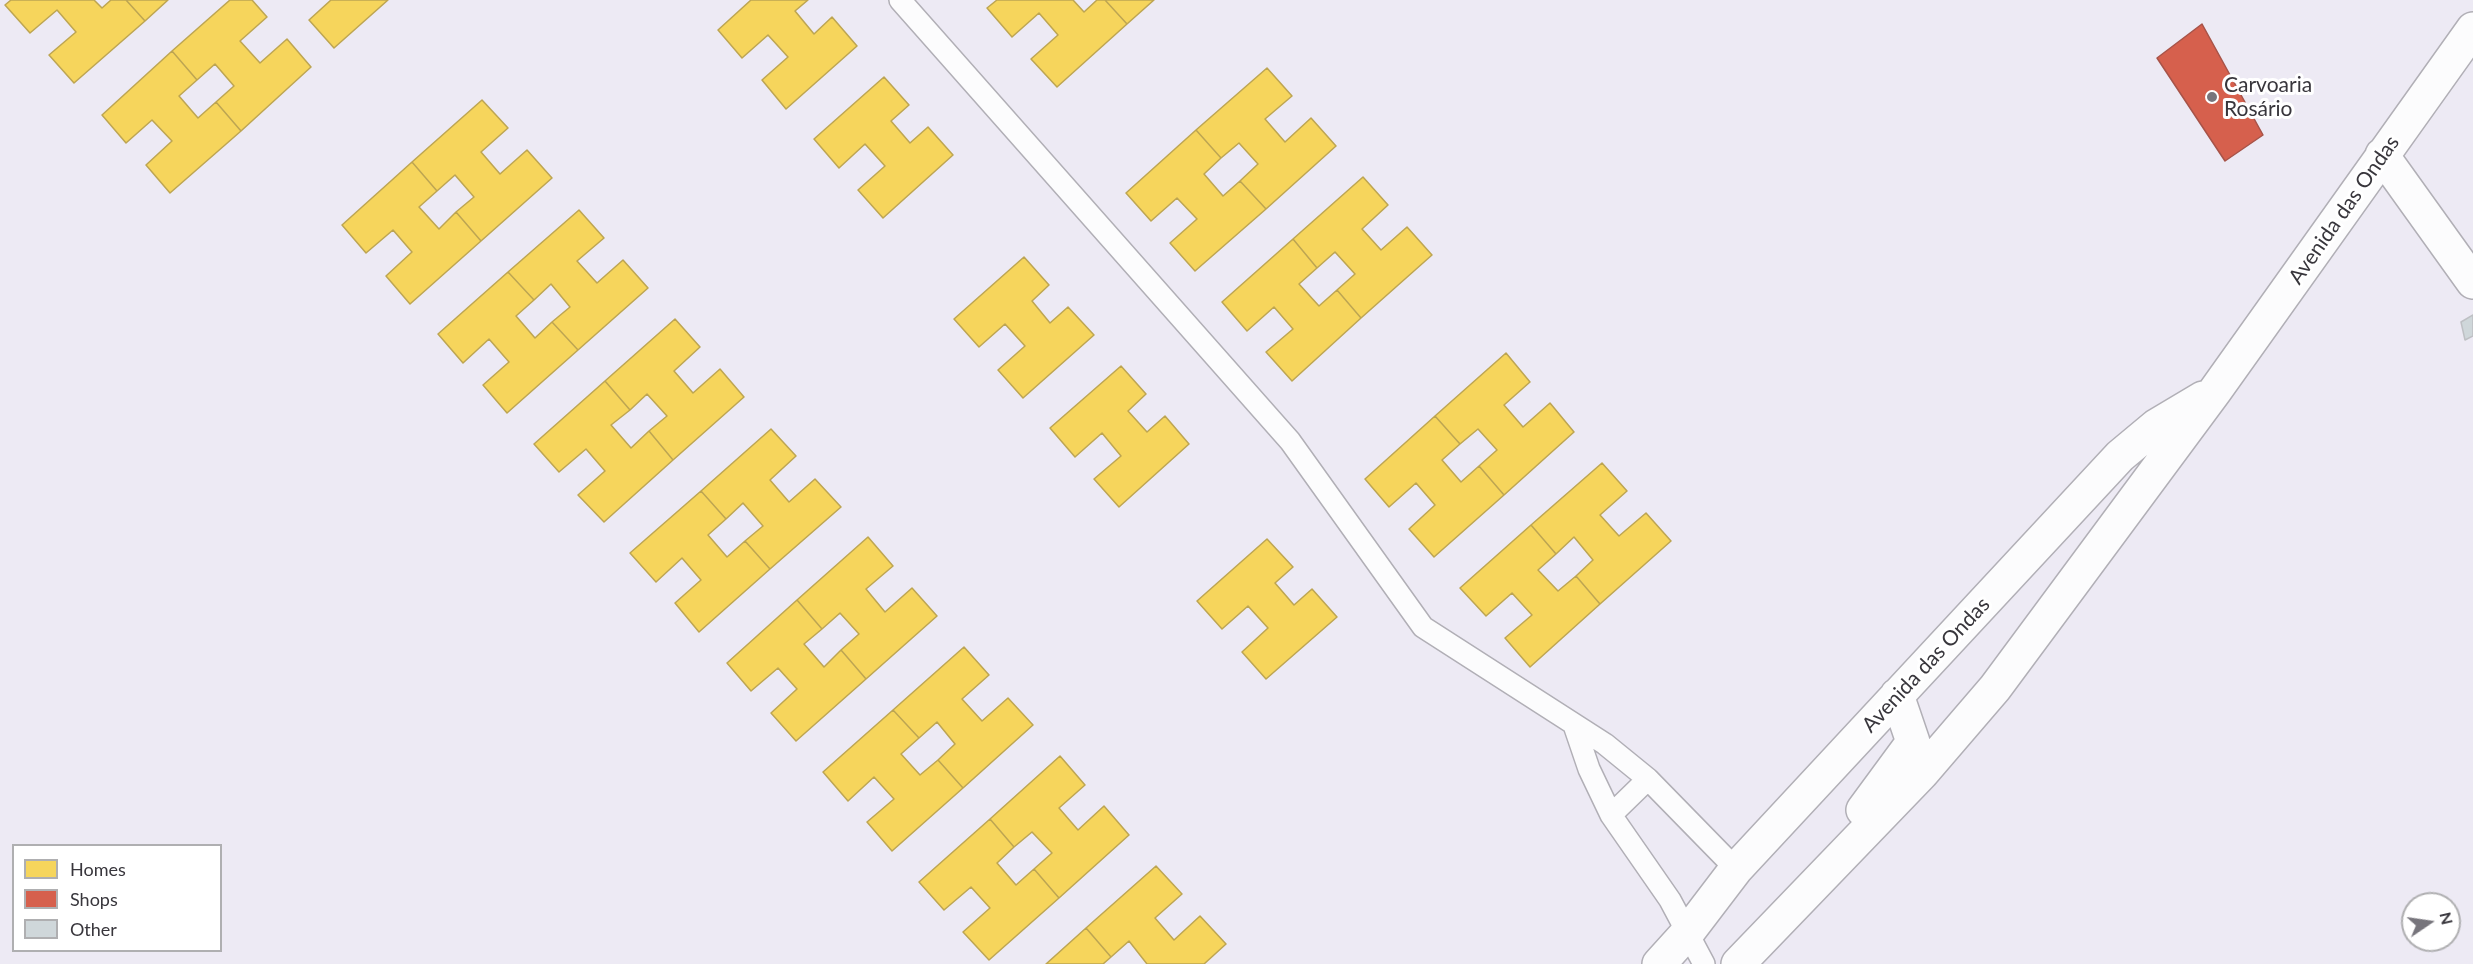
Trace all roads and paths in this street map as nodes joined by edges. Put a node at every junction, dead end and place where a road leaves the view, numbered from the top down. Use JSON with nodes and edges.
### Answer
{"nodes":[{"id":1,"x":900,"y":0,"type":"edge"},
{"id":2,"x":2473,"y":29,"type":"edge"},
{"id":3,"x":2382,"y":155,"type":"junction"},
{"id":4,"x":2473,"y":282,"type":"edge"},
{"id":5,"x":2215,"y":391,"type":"junction"},
{"id":6,"x":2120,"y":456,"type":"junction"},
{"id":7,"x":1995,"y":688,"type":"junction"},
{"id":8,"x":1897,"y":695,"type":"junction"},
{"id":9,"x":1574,"y":725,"type":"junction"},
{"id":10,"x":1648,"y":779,"type":"junction"},
{"id":11,"x":1611,"y":815,"type":"junction"},
{"id":12,"x":1737,"y":869,"type":"junction"},
{"id":13,"x":1793,"y":905,"type":"junction"},
{"id":14,"x":1688,"y":932,"type":"junction"},
{"id":15,"x":1659,"y":964,"type":"edge"},
{"id":16,"x":1704,"y":964,"type":"edge"},
{"id":17,"x":1738,"y":964,"type":"edge"}],
"edges":[{"from":1,"to":9,"type":"lane"},
{"from":2,"to":3,"type":"street","name":"Avenida das Ondas"},
{"from":3,"to":4,"type":"street"},
{"from":3,"to":5,"type":"street","name":"Avenida das Ondas"},
{"from":5,"to":6,"type":"street","name":"Avenida das Ondas"},
{"from":5,"to":7,"type":"street","name":"Avenida das Ondas"},
{"from":6,"to":7,"type":"street"},
{"from":6,"to":8,"type":"street","name":"Avenida das Ondas"},
{"from":7,"to":13,"type":"street","name":"Avenida das Ondas"},
{"from":8,"to":12,"type":"street","name":"Avenida das Ondas"},
{"from":8,"to":13,"type":"street"},
{"from":9,"to":10,"type":"lane"},
{"from":9,"to":11,"type":"lane"},
{"from":10,"to":11,"type":"lane"},
{"from":10,"to":12,"type":"lane"},
{"from":11,"to":14,"type":"lane"},
{"from":12,"to":14,"type":"street","name":"Avenida das Ondas"},
{"from":13,"to":17,"type":"street","name":"Avenida das Ondas"},
{"from":14,"to":15,"type":"street","name":"Avenida das Ondas"},
{"from":14,"to":16,"type":"lane"}]}
